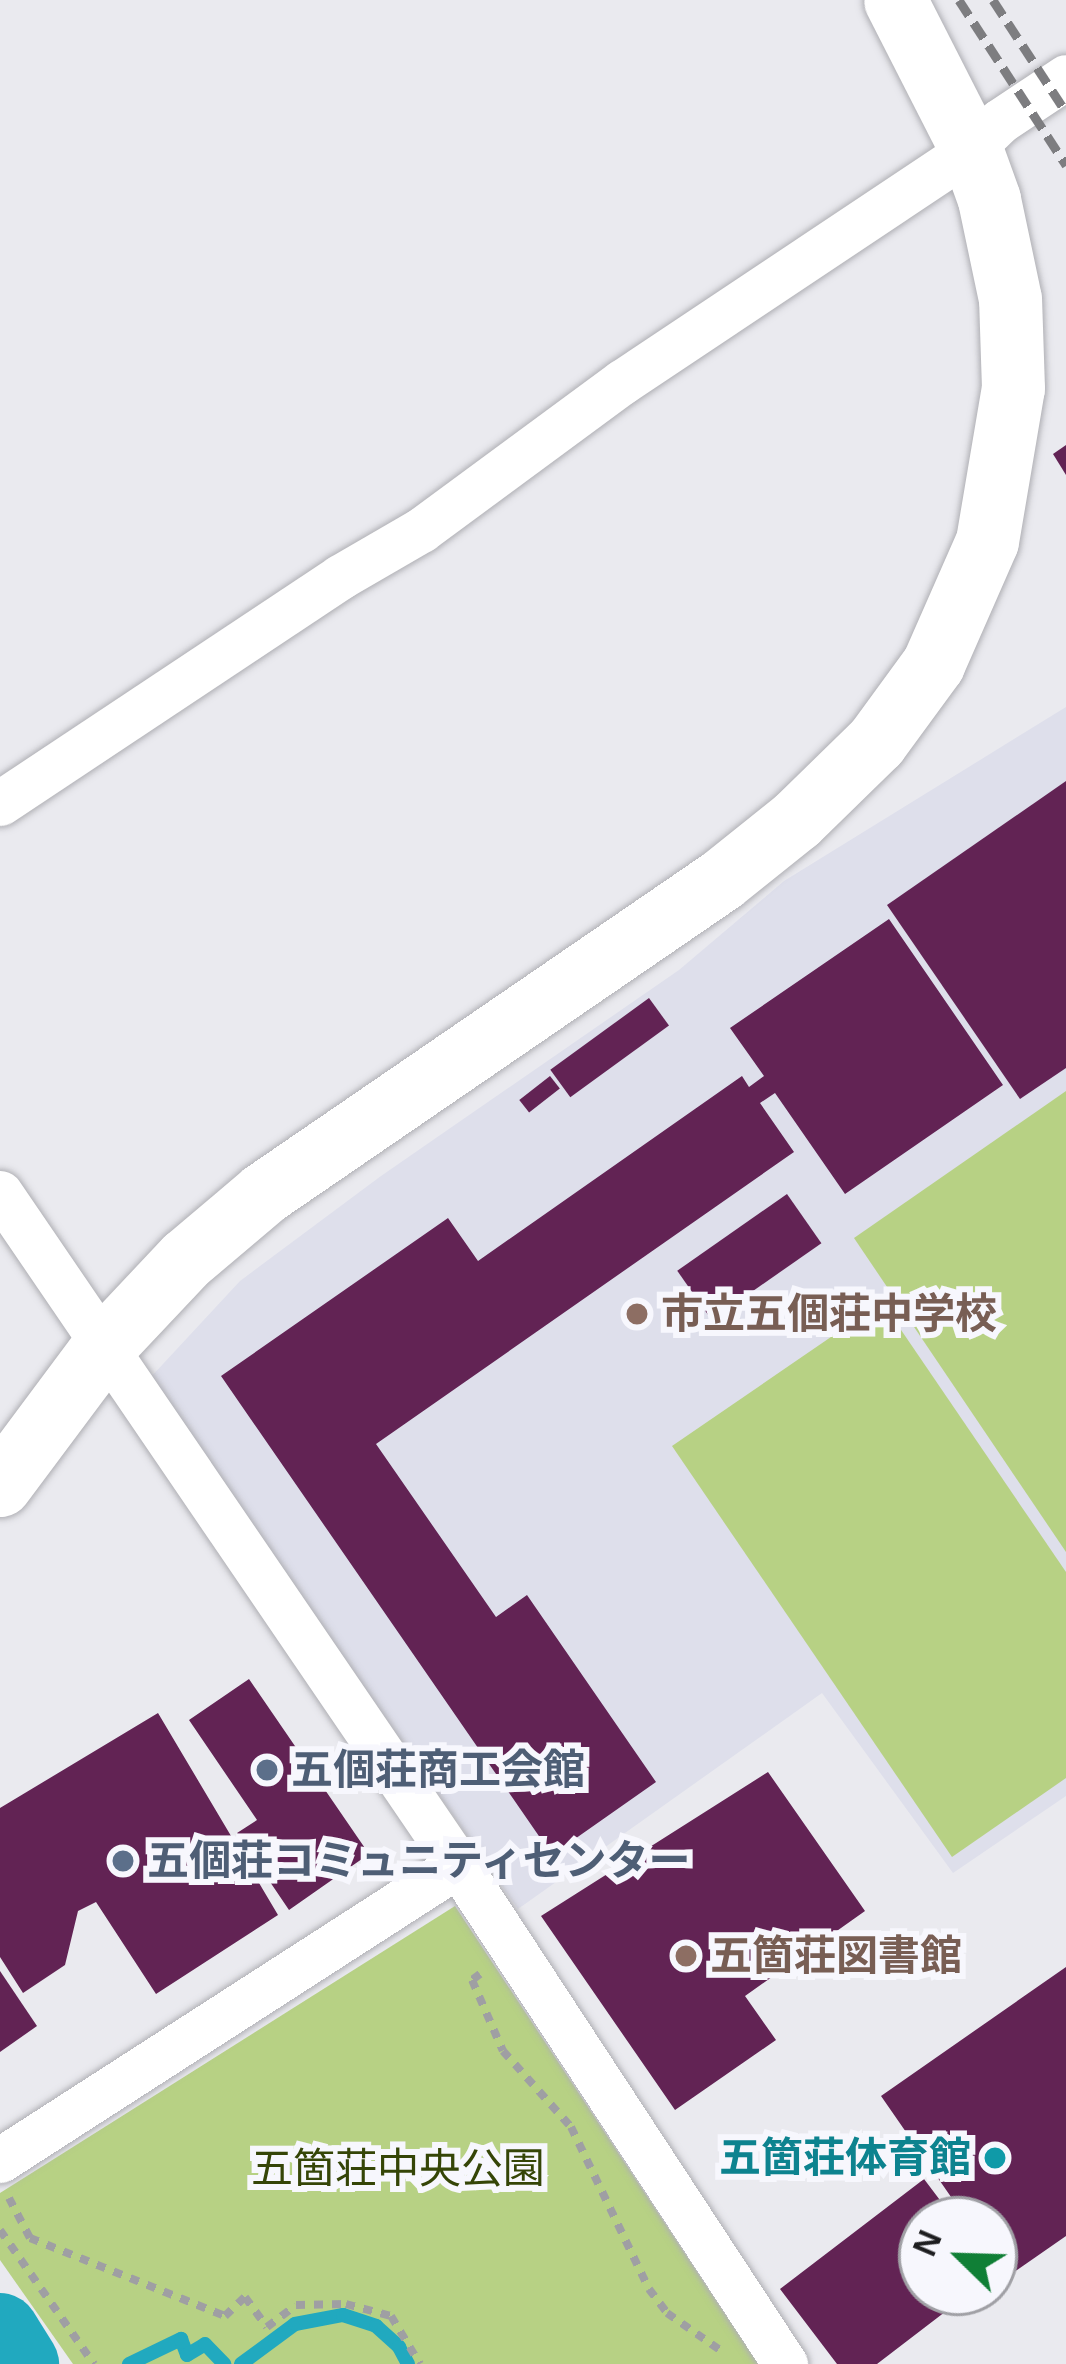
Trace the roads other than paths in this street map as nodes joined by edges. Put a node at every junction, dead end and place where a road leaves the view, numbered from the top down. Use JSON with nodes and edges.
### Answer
{"nodes":[{"id":1,"x":896,"y":0,"type":"edge"},
{"id":2,"x":1066,"y":77,"type":"edge"},
{"id":3,"x":971,"y":149,"type":"junction"},
{"id":4,"x":0,"y":802,"type":"edge"},
{"id":5,"x":0,"y":1193,"type":"edge"},
{"id":6,"x":103,"y":1347,"type":"junction"},
{"id":7,"x":0,"y":1485,"type":"edge"},
{"id":8,"x":458,"y":1865,"type":"junction"},
{"id":9,"x":0,"y":2160,"type":"edge"},
{"id":10,"x":785,"y":2364,"type":"edge"}],
"edges":[{"from":1,"to":3,"type":"street"},
{"from":2,"to":3,"type":"street"},
{"from":3,"to":4,"type":"street"},
{"from":3,"to":6,"type":"street"},
{"from":5,"to":6,"type":"street"},
{"from":6,"to":7,"type":"street"},
{"from":6,"to":8,"type":"street"},
{"from":8,"to":9,"type":"street"},
{"from":8,"to":10,"type":"street"}]}
